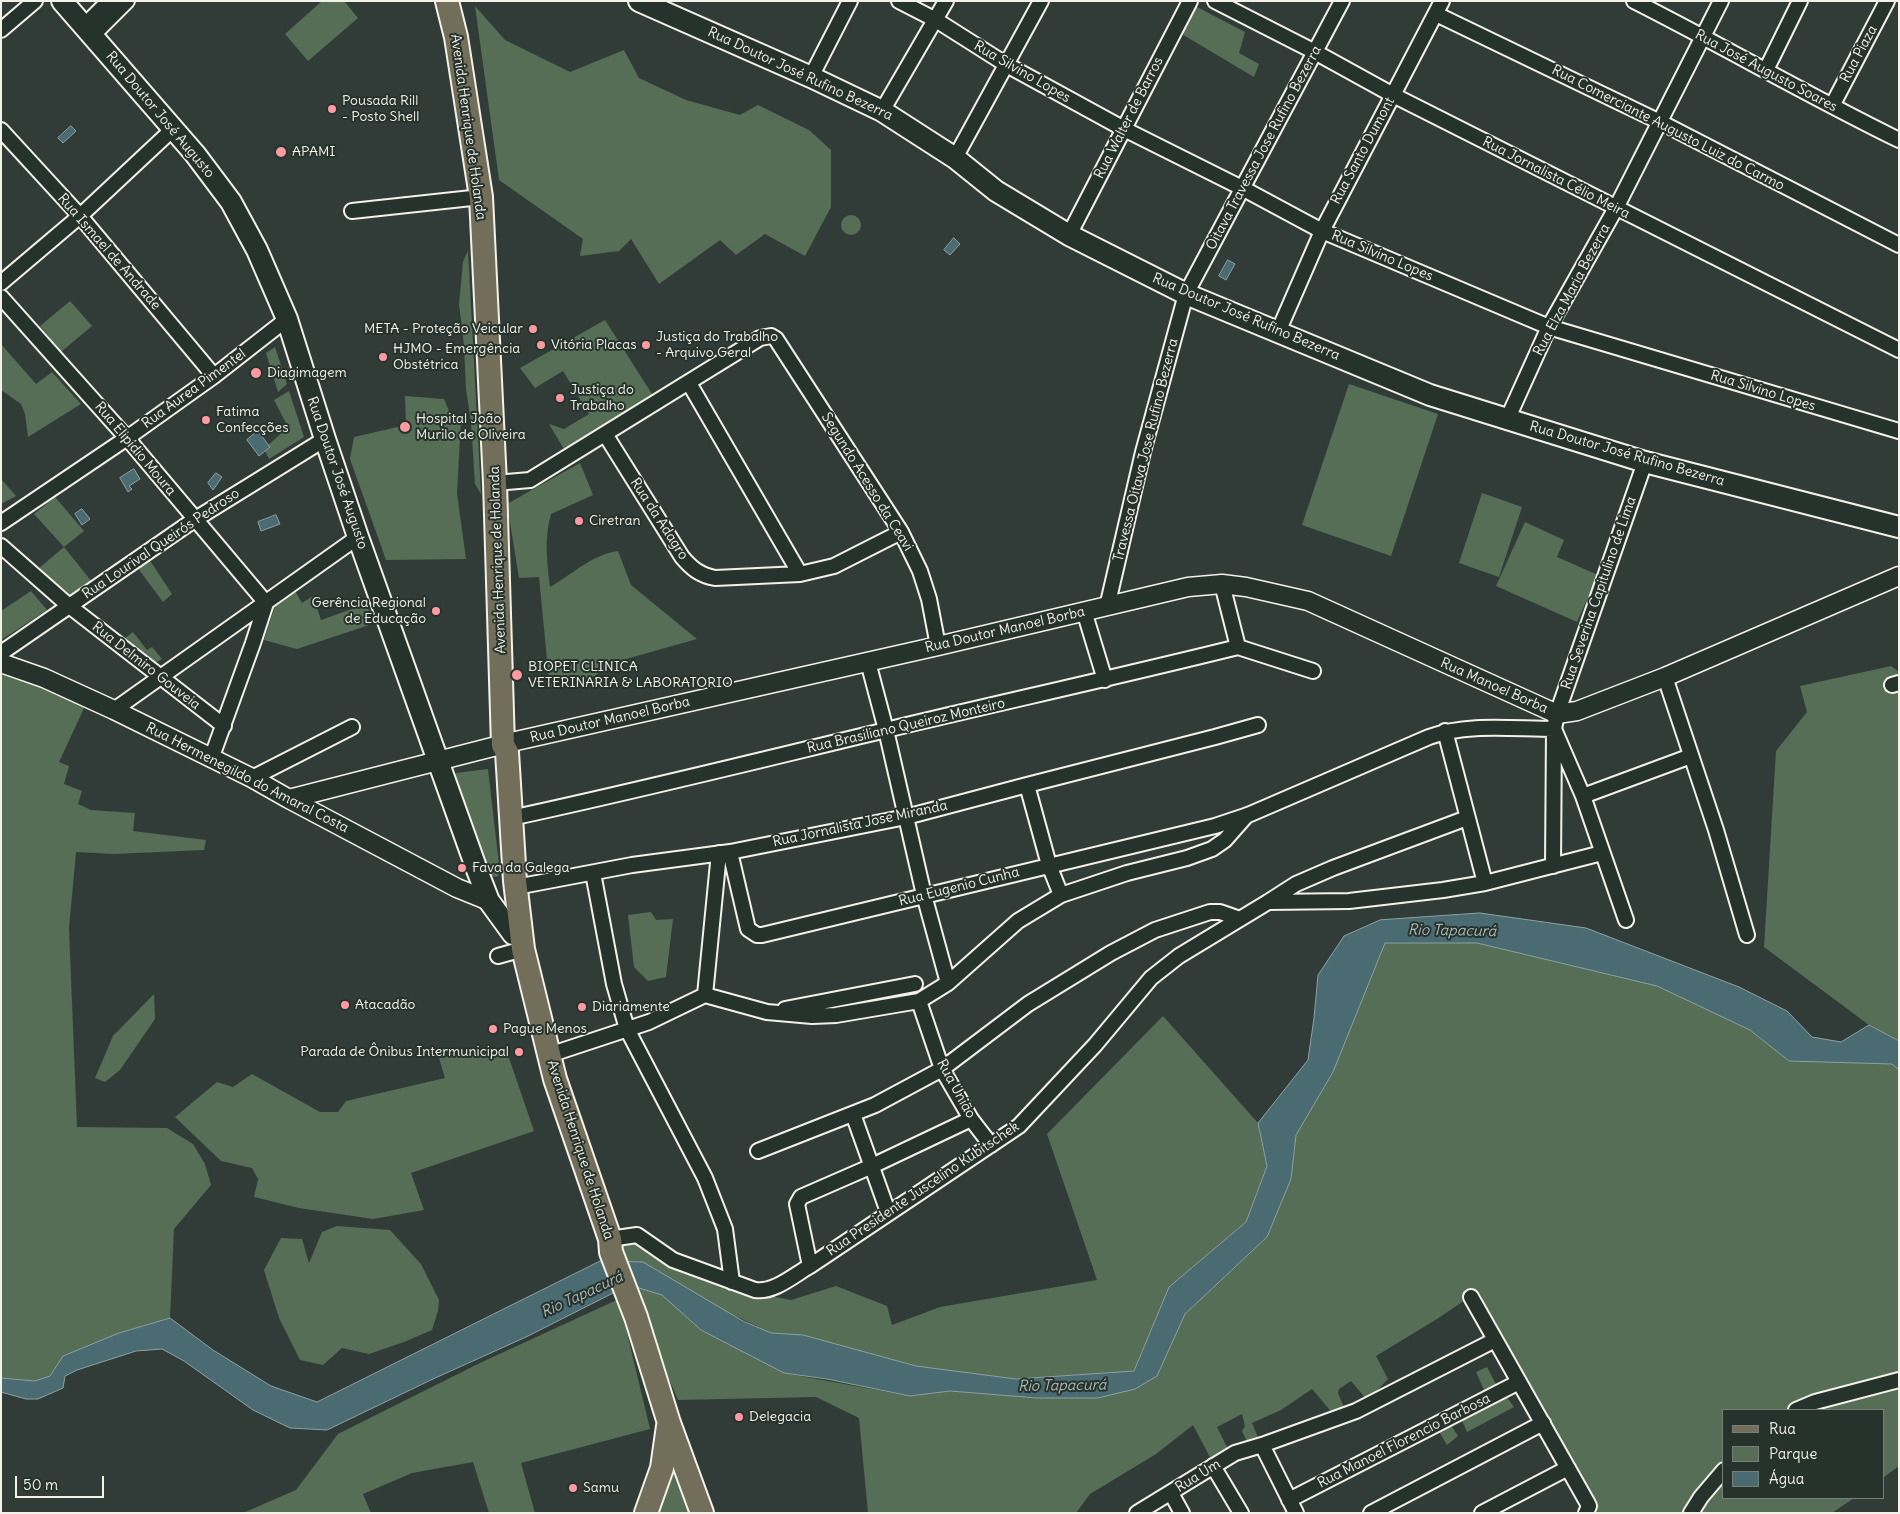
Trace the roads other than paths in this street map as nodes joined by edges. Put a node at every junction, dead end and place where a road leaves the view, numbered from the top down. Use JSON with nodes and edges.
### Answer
{"nodes":[{"id":1,"x":35,"y":1,"type":"edge"},
{"id":2,"x":62,"y":1,"type":"edge"},
{"id":3,"x":109,"y":1,"type":"edge"},
{"id":4,"x":127,"y":1,"type":"edge"},
{"id":5,"x":436,"y":1,"type":"edge"},
{"id":6,"x":447,"y":1,"type":"edge"},
{"id":7,"x":463,"y":1,"type":"edge"},
{"id":8,"x":639,"y":1,"type":"edge"},
{"id":9,"x":850,"y":1,"type":"edge"},
{"id":10,"x":900,"y":1,"type":"edge"},
{"id":11,"x":946,"y":1,"type":"edge"},
{"id":12,"x":1041,"y":1,"type":"edge"},
{"id":13,"x":1190,"y":1,"type":"edge"},
{"id":14,"x":1215,"y":1,"type":"edge"},
{"id":15,"x":1342,"y":1,"type":"edge"},
{"id":16,"x":1634,"y":1,"type":"edge"},
{"id":17,"x":1721,"y":1,"type":"edge"},
{"id":18,"x":1800,"y":1,"type":"edge"},
{"id":19,"x":1887,"y":1,"type":"edge"},
{"id":20,"x":1439,"y":7,"type":"edge"},
{"id":21,"x":936,"y":20,"type":"junction"},
{"id":22,"x":1,"y":30,"type":"edge"},
{"id":23,"x":88,"y":31,"type":"junction"},
{"id":24,"x":456,"y":37,"type":"junction"},
{"id":25,"x":1704,"y":37,"type":"junction"},
{"id":26,"x":1315,"y":52,"type":"junction"},
{"id":27,"x":459,"y":64,"type":"junction"},
{"id":28,"x":1007,"y":65,"type":"junction"},
{"id":29,"x":1766,"y":70,"type":"junction"},
{"id":30,"x":812,"y":77,"type":"junction"},
{"id":31,"x":1393,"y":95,"type":"junction"},
{"id":32,"x":1832,"y":106,"type":"junction"},
{"id":33,"x":882,"y":111,"type":"junction"},
{"id":34,"x":1660,"y":122,"type":"junction"},
{"id":35,"x":173,"y":129,"type":"junction"},
{"id":36,"x":1124,"y":129,"type":"junction"},
{"id":37,"x":1,"y":130,"type":"edge"},
{"id":38,"x":1898,"y":137,"type":"edge"},
{"id":39,"x":955,"y":158,"type":"junction"},
{"id":40,"x":1242,"y":188,"type":"junction"},
{"id":41,"x":481,"y":197,"type":"junction"},
{"id":42,"x":1616,"y":208,"type":"junction"},
{"id":43,"x":352,"y":211,"type":"dead end"},
{"id":44,"x":80,"y":216,"type":"junction"},
{"id":45,"x":1322,"y":231,"type":"junction"},
{"id":46,"x":1069,"y":235,"type":"junction"},
{"id":47,"x":1899,"y":245,"type":"edge"},
{"id":48,"x":1,"y":283,"type":"edge"},
{"id":49,"x":1186,"y":294,"type":"junction"},
{"id":50,"x":1,"y":297,"type":"edge"},
{"id":51,"x":287,"y":319,"type":"junction"},
{"id":52,"x":1549,"y":327,"type":"junction"},
{"id":53,"x":1278,"y":332,"type":"junction"},
{"id":54,"x":1899,"y":350,"type":"edge"},
{"id":55,"x":214,"y":376,"type":"junction"},
{"id":56,"x":689,"y":383,"type":"junction"},
{"id":57,"x":1507,"y":420,"type":"junction"},
{"id":58,"x":1898,"y":430,"type":"edge"},
{"id":59,"x":605,"y":434,"type":"junction"},
{"id":60,"x":127,"y":438,"type":"junction"},
{"id":61,"x":325,"y":439,"type":"junction"},
{"id":62,"x":1645,"y":462,"type":"junction"},
{"id":63,"x":496,"y":483,"type":"junction"},
{"id":64,"x":194,"y":520,"type":"junction"},
{"id":65,"x":1,"y":523,"type":"edge"},
{"id":66,"x":1899,"y":527,"type":"edge"},
{"id":67,"x":901,"y":532,"type":"junction"},
{"id":68,"x":358,"y":536,"type":"junction"},
{"id":69,"x":1,"y":546,"type":"edge"},
{"id":70,"x":800,"y":574,"type":"junction"},
{"id":71,"x":1899,"y":576,"type":"edge"},
{"id":72,"x":1222,"y":584,"type":"junction"},
{"id":73,"x":266,"y":603,"type":"junction"},
{"id":74,"x":68,"y":605,"type":"junction"},
{"id":75,"x":1108,"y":607,"type":"junction"},
{"id":76,"x":1084,"y":611,"type":"junction"},
{"id":77,"x":938,"y":646,"type":"junction"},
{"id":78,"x":1238,"y":647,"type":"junction"},
{"id":79,"x":1,"y":653,"type":"edge"},
{"id":80,"x":868,"y":662,"type":"junction"},
{"id":81,"x":1,"y":663,"type":"edge"},
{"id":82,"x":1313,"y":671,"type":"dead end"},
{"id":83,"x":161,"y":677,"type":"junction"},
{"id":84,"x":1665,"y":677,"type":"junction"},
{"id":85,"x":1105,"y":680,"type":"junction"},
{"id":86,"x":114,"y":710,"type":"junction"},
{"id":87,"x":1555,"y":722,"type":"junction"},
{"id":88,"x":1258,"y":724,"type":"dead end"},
{"id":89,"x":224,"y":726,"type":"junction"},
{"id":90,"x":352,"y":726,"type":"dead end"},
{"id":91,"x":886,"y":730,"type":"junction"},
{"id":92,"x":1445,"y":731,"type":"junction"},
{"id":93,"x":503,"y":745,"type":"junction"},
{"id":94,"x":1691,"y":756,"type":"junction"},
{"id":95,"x":212,"y":759,"type":"junction"},
{"id":96,"x":438,"y":761,"type":"junction"},
{"id":97,"x":252,"y":778,"type":"junction"},
{"id":98,"x":1027,"y":785,"type":"junction"},
{"id":99,"x":1583,"y":796,"type":"junction"},
{"id":100,"x":289,"y":799,"type":"junction"},
{"id":101,"x":1248,"y":815,"type":"junction"},
{"id":102,"x":906,"y":817,"type":"junction"},
{"id":103,"x":511,"y":818,"type":"junction"},
{"id":104,"x":1467,"y":818,"type":"junction"},
{"id":105,"x":724,"y":852,"type":"junction"},
{"id":106,"x":1602,"y":853,"type":"junction"},
{"id":107,"x":1050,"y":865,"type":"junction"},
{"id":108,"x":1554,"y":866,"type":"junction"},
{"id":109,"x":593,"y":872,"type":"junction"},
{"id":110,"x":1485,"y":883,"type":"junction"},
{"id":111,"x":516,"y":887,"type":"junction"},
{"id":112,"x":924,"y":895,"type":"junction"},
{"id":113,"x":1061,"y":895,"type":"junction"},
{"id":114,"x":489,"y":901,"type":"junction"},
{"id":115,"x":1268,"y":902,"type":"junction"},
{"id":116,"x":1240,"y":919,"type":"junction"},
{"id":117,"x":1626,"y":920,"type":"dead end"},
{"id":118,"x":1747,"y":935,"type":"dead end"},
{"id":119,"x":509,"y":953,"type":"junction"},
{"id":120,"x":948,"y":982,"type":"junction"},
{"id":121,"x":915,"y":984,"type":"dead end"},
{"id":122,"x":705,"y":995,"type":"junction"},
{"id":123,"x":919,"y":1001,"type":"junction"},
{"id":124,"x":767,"y":1012,"type":"junction"},
{"id":125,"x":627,"y":1029,"type":"junction"},
{"id":126,"x":549,"y":1055,"type":"junction"},
{"id":127,"x":942,"y":1069,"type":"junction"},
{"id":128,"x":853,"y":1114,"type":"junction"},
{"id":129,"x":971,"y":1119,"type":"junction"},
{"id":130,"x":991,"y":1145,"type":"junction"},
{"id":131,"x":758,"y":1151,"type":"dead end"},
{"id":132,"x":872,"y":1166,"type":"junction"},
{"id":133,"x":888,"y":1212,"type":"junction"},
{"id":134,"x":611,"y":1246,"type":"junction"},
{"id":135,"x":810,"y":1266,"type":"junction"},
{"id":136,"x":732,"y":1282,"type":"junction"},
{"id":137,"x":1471,"y":1297,"type":"dead end"},
{"id":138,"x":1495,"y":1340,"type":"junction"},
{"id":139,"x":1899,"y":1380,"type":"edge"},
{"id":140,"x":1519,"y":1382,"type":"junction"},
{"id":141,"x":1798,"y":1409,"type":"edge"},
{"id":142,"x":669,"y":1423,"type":"junction"},
{"id":143,"x":1543,"y":1423,"type":"junction"},
{"id":144,"x":1262,"y":1445,"type":"junction"},
{"id":145,"x":1213,"y":1466,"type":"junction"},
{"id":146,"x":1568,"y":1468,"type":"junction"},
{"id":147,"x":1722,"y":1472,"type":"edge"},
{"id":148,"x":1171,"y":1493,"type":"junction"},
{"id":149,"x":1289,"y":1500,"type":"junction"},
{"id":150,"x":1587,"y":1507,"type":"edge"},
{"id":151,"x":646,"y":1513,"type":"edge"},
{"id":152,"x":702,"y":1513,"type":"edge"},
{"id":153,"x":1137,"y":1513,"type":"edge"},
{"id":154,"x":1182,"y":1513,"type":"edge"},
{"id":155,"x":1241,"y":1513,"type":"edge"},
{"id":156,"x":1296,"y":1513,"type":"edge"},
{"id":157,"x":1371,"y":1513,"type":"edge"},
{"id":158,"x":1482,"y":1513,"type":"edge"},
{"id":159,"x":1691,"y":1513,"type":"edge"}],
"edges":[{"from":1,"to":22,"type":"street"},
{"from":2,"to":23,"type":"main road","name":"Rua Doutor José Augusto"},
{"from":3,"to":23,"type":"street"},
{"from":4,"to":23,"type":"street"},
{"from":5,"to":27,"type":"main road"},
{"from":6,"to":24,"type":"main road","name":"Avenida Henrique de Holanda"},
{"from":7,"to":24,"type":"main road"},
{"from":8,"to":30,"type":"main road","name":"Rua Doutor José Rufino Bezerra"},
{"from":9,"to":30,"type":"street"},
{"from":10,"to":21,"type":"street","name":"Rua Silvino Lopes"},
{"from":11,"to":21,"type":"street"},
{"from":12,"to":28,"type":"street"},
{"from":13,"to":36,"type":"street","name":"Rua Walter de Barros"},
{"from":14,"to":26,"type":"street","name":"Rua Jornalista Célio Meira"},
{"from":15,"to":26,"type":"street","name":"Oitava Travessa Jose Rufino Bezerra"},
{"from":16,"to":25,"type":"street","name":"Rua José Augusto Soares"},
{"from":17,"to":25,"type":"street","name":"Rua Elza Maria Bezerra"},
{"from":18,"to":29,"type":"street"},
{"from":19,"to":32,"type":"street","name":"Rua Piaza"},
{"from":20,"to":31,"type":"street","name":"Rua Santo Dumont"},
{"from":20,"to":34,"type":"street","name":"Rua Comerciante Augusto Luiz do Carmo"},
{"from":21,"to":28,"type":"street","name":"Rua Silvino Lopes"},
{"from":21,"to":33,"type":"street"},
{"from":23,"to":35,"type":"main road","name":"Rua Doutor José Augusto"},
{"from":24,"to":27,"type":"main road","name":"Avenida Henrique de Holanda"},
{"from":25,"to":29,"type":"street","name":"Rua José Augusto Soares"},
{"from":25,"to":34,"type":"street","name":"Rua Elza Maria Bezerra"},
{"from":26,"to":31,"type":"street","name":"Rua Jornalista Célio Meira"},
{"from":26,"to":40,"type":"street","name":"Oitava Travessa Jose Rufino Bezerra"},
{"from":27,"to":41,"type":"main road","name":"Avenida Henrique de Holanda"},
{"from":28,"to":36,"type":"street","name":"Rua Silvino Lopes"},
{"from":28,"to":39,"type":"street"},
{"from":29,"to":32,"type":"street","name":"Rua José Augusto Soares"},
{"from":30,"to":33,"type":"main road","name":"Rua Doutor José Rufino Bezerra"},
{"from":31,"to":42,"type":"street","name":"Rua Jornalista Célio Meira"},
{"from":31,"to":45,"type":"street","name":"Rua Santo Dumont"},
{"from":32,"to":38,"type":"street","name":"Rua José Augusto Soares"},
{"from":33,"to":39,"type":"main road","name":"Rua Doutor José Rufino Bezerra"},
{"from":34,"to":42,"type":"street","name":"Rua Elza Maria Bezerra"},
{"from":34,"to":47,"type":"street","name":"Rua Comerciante Augusto Luiz do Carmo"},
{"from":35,"to":44,"type":"street"},
{"from":35,"to":51,"type":"main road","name":"Rua Doutor José Augusto"},
{"from":36,"to":40,"type":"street","name":"Rua Silvino Lopes"},
{"from":36,"to":46,"type":"street","name":"Rua Walter de Barros"},
{"from":37,"to":44,"type":"street","name":"Rua Ismael de Andrade"},
{"from":39,"to":46,"type":"main road","name":"Rua Doutor José Rufino Bezerra"},
{"from":40,"to":45,"type":"street","name":"Rua Silvino Lopes"},
{"from":40,"to":49,"type":"street","name":"Oitava Travessa Jose Rufino Bezerra"},
{"from":41,"to":43,"type":"street"},
{"from":41,"to":63,"type":"main road","name":"Avenida Henrique de Holanda"},
{"from":42,"to":52,"type":"street","name":"Rua Elza Maria Bezerra"},
{"from":42,"to":54,"type":"street","name":"Rua Jornalista Célio Meira"},
{"from":44,"to":48,"type":"street"},
{"from":44,"to":55,"type":"street","name":"Rua Ismael de Andrade"},
{"from":45,"to":52,"type":"street","name":"Rua Silvino Lopes"},
{"from":45,"to":53,"type":"street","name":"Rua Santo Dumont"},
{"from":46,"to":49,"type":"main road","name":"Rua Doutor José Rufino Bezerra"},
{"from":49,"to":53,"type":"main road","name":"Rua Doutor José Rufino Bezerra"},
{"from":49,"to":75,"type":"street","name":"Travessa Oitava Jose Rufino Bezerra"},
{"from":50,"to":60,"type":"street","name":"Rua Elipídio Moura"},
{"from":51,"to":55,"type":"street","name":"Rua Aurea Pimentel"},
{"from":51,"to":61,"type":"main road","name":"Rua Doutor José Augusto"},
{"from":52,"to":57,"type":"street","name":"Rua Elza Maria Bezerra"},
{"from":52,"to":58,"type":"street","name":"Rua Silvino Lopes"},
{"from":53,"to":57,"type":"main road","name":"Rua Doutor José Rufino Bezerra"},
{"from":55,"to":60,"type":"street","name":"Rua Aurea Pimentel"},
{"from":56,"to":59,"type":"street"},
{"from":56,"to":67,"type":"street","name":"Segundo Acesso da Ceavi"},
{"from":56,"to":70,"type":"street"},
{"from":57,"to":62,"type":"main road","name":"Rua Doutor José Rufino Bezerra"},
{"from":59,"to":63,"type":"street"},
{"from":59,"to":70,"type":"street","name":"Rua da Adagro"},
{"from":60,"to":64,"type":"street","name":"Rua Elipídio Moura"},
{"from":60,"to":65,"type":"street","name":"Rua Aurea Pimentel"},
{"from":61,"to":64,"type":"street","name":"Rua Lourival Queirós Pedroso"},
{"from":61,"to":68,"type":"main road","name":"Rua Doutor José Augusto"},
{"from":62,"to":66,"type":"main road","name":"Rua Doutor José Rufino Bezerra"},
{"from":62,"to":87,"type":"street","name":"Rua Severina Capitulino de Lima"},
{"from":63,"to":93,"type":"main road","name":"Avenida Henrique de Holanda"},
{"from":64,"to":73,"type":"street","name":"Rua Elipídio Moura"},
{"from":64,"to":74,"type":"street","name":"Rua Lourival Queirós Pedroso"},
{"from":67,"to":70,"type":"street","name":"Rua da Adagro"},
{"from":67,"to":77,"type":"street","name":"Segundo Acesso da Ceavi"},
{"from":68,"to":73,"type":"street"},
{"from":68,"to":96,"type":"main road","name":"Rua Doutor José Augusto"},
{"from":69,"to":74,"type":"street","name":"Rua Delmiro Gouveia"},
{"from":71,"to":84,"type":"street","name":"Rua Manoel Borba"},
{"from":72,"to":75,"type":"street","name":"Rua Manoel Borba"},
{"from":72,"to":78,"type":"street"},
{"from":72,"to":87,"type":"street","name":"Rua Manoel Borba"},
{"from":73,"to":83,"type":"street"},
{"from":73,"to":89,"type":"street"},
{"from":74,"to":79,"type":"street","name":"Rua Lourival Queirós Pedroso"},
{"from":74,"to":83,"type":"street","name":"Rua Delmiro Gouveia"},
{"from":75,"to":76,"type":"street","name":"Rua Doutor Manoel Borba"},
{"from":76,"to":77,"type":"street","name":"Rua Doutor Manoel Borba"},
{"from":76,"to":85,"type":"street"},
{"from":77,"to":80,"type":"street","name":"Rua Doutor Manoel Borba"},
{"from":78,"to":82,"type":"street"},
{"from":78,"to":85,"type":"street","name":"Rua Brasiliano Queiroz Monteiro"},
{"from":80,"to":91,"type":"street"},
{"from":80,"to":93,"type":"street","name":"Rua Doutor Manoel Borba"},
{"from":81,"to":86,"type":"street","name":"Rua Hermenegildo do Amaral Costa"},
{"from":83,"to":86,"type":"street"},
{"from":83,"to":89,"type":"street","name":"Rua Delmiro Gouveia"},
{"from":84,"to":87,"type":"street","name":"Rua Manoel Borba"},
{"from":84,"to":94,"type":"street"},
{"from":85,"to":91,"type":"street","name":"Rua Brasiliano Queiroz Monteiro"},
{"from":86,"to":95,"type":"street","name":"Rua Hermenegildo do Amaral Costa"},
{"from":87,"to":92,"type":"street","name":"Rua Eugenio Cunha"},
{"from":87,"to":99,"type":"street"},
{"from":87,"to":108,"type":"street","name":"Rua Severina Capitulino de Lima"},
{"from":88,"to":98,"type":"street","name":"Rua Jornalista Jose Miranda"},
{"from":89,"to":95,"type":"street"},
{"from":90,"to":97,"type":"street"},
{"from":91,"to":102,"type":"street"},
{"from":91,"to":103,"type":"street","name":"Rua Brasiliano Queiroz Monteiro"},
{"from":92,"to":101,"type":"street","name":"Rua Eugenio Cunha"},
{"from":92,"to":104,"type":"street"},
{"from":93,"to":96,"type":"street","name":"Rua Doutor Manoel Borba"},
{"from":93,"to":103,"type":"main road","name":"Avenida Henrique de Holanda"},
{"from":93,"to":119,"type":"main road"},
{"from":94,"to":99,"type":"street"},
{"from":94,"to":118,"type":"street"},
{"from":95,"to":97,"type":"street","name":"Rua Hermenegildo do Amaral Costa"},
{"from":96,"to":100,"type":"street","name":"Rua Doutor Manoel Borba"},
{"from":96,"to":114,"type":"main road","name":"Rua Doutor José Augusto"},
{"from":97,"to":100,"type":"street","name":"Rua Hermenegildo do Amaral Costa"},
{"from":98,"to":102,"type":"street","name":"Rua Jornalista Jose Miranda"},
{"from":98,"to":107,"type":"street"},
{"from":99,"to":106,"type":"street"},
{"from":100,"to":114,"type":"street","name":"Rua Hermenegildo do Amaral Costa"},
{"from":101,"to":107,"type":"street","name":"Rua Eugenio Cunha"},
{"from":101,"to":113,"type":"street"},
{"from":102,"to":105,"type":"street","name":"Rua Jornalista Jose Miranda"},
{"from":102,"to":112,"type":"street"},
{"from":103,"to":111,"type":"main road","name":"Avenida Henrique de Holanda"},
{"from":104,"to":110,"type":"street"},
{"from":104,"to":115,"type":"street","name":"Rua Presidente Juscelino Kubitschek"},
{"from":105,"to":109,"type":"street","name":"Rua Jornalista Jose Miranda"},
{"from":105,"to":112,"type":"street","name":"Rua Eugenio Cunha"},
{"from":105,"to":122,"type":"street"},
{"from":106,"to":108,"type":"street"},
{"from":106,"to":117,"type":"street"},
{"from":107,"to":112,"type":"street","name":"Rua Eugenio Cunha"},
{"from":107,"to":113,"type":"street"},
{"from":108,"to":110,"type":"street"},
{"from":109,"to":111,"type":"street","name":"Rua Jornalista Jose Miranda"},
{"from":109,"to":125,"type":"street"},
{"from":110,"to":115,"type":"street"},
{"from":111,"to":126,"type":"main road","name":"Avenida Henrique de Holanda"},
{"from":112,"to":120,"type":"street"},
{"from":113,"to":120,"type":"street"},
{"from":114,"to":119,"type":"main road","name":"Rua Doutor José Augusto"},
{"from":115,"to":116,"type":"street","name":"Rua Presidente Juscelino Kubitschek"},
{"from":116,"to":127,"type":"street"},
{"from":116,"to":130,"type":"street","name":"Rua Presidente Juscelino Kubitschek"},
{"from":119,"to":134,"type":"main road"},
{"from":120,"to":123,"type":"street"},
{"from":121,"to":124,"type":"street"},
{"from":122,"to":124,"type":"street"},
{"from":122,"to":125,"type":"street"},
{"from":123,"to":124,"type":"street"},
{"from":123,"to":127,"type":"street","name":"Rua União"},
{"from":125,"to":126,"type":"street"},
{"from":125,"to":136,"type":"street"},
{"from":126,"to":134,"type":"main road","name":"Avenida Henrique de Holanda"},
{"from":127,"to":128,"type":"street"},
{"from":127,"to":129,"type":"street","name":"Rua União"},
{"from":128,"to":131,"type":"street"},
{"from":128,"to":132,"type":"street"},
{"from":129,"to":130,"type":"street","name":"Rua União"},
{"from":129,"to":132,"type":"street"},
{"from":130,"to":133,"type":"street","name":"Rua Presidente Juscelino Kubitschek"},
{"from":132,"to":133,"type":"street"},
{"from":132,"to":135,"type":"street"},
{"from":133,"to":135,"type":"street","name":"Rua Presidente Juscelino Kubitschek"},
{"from":134,"to":136,"type":"street","name":"Rua Presidente Juscelino Kubitschek"},
{"from":134,"to":142,"type":"main road","name":"Avenida Henrique de Holanda"},
{"from":135,"to":136,"type":"street","name":"Rua Presidente Juscelino Kubitschek"},
{"from":137,"to":138,"type":"street"},
{"from":138,"to":140,"type":"street"},
{"from":138,"to":144,"type":"street","name":"Rua Um"},
{"from":139,"to":141,"type":"street"},
{"from":140,"to":143,"type":"street"},
{"from":140,"to":149,"type":"street","name":"Rua Manoel Florencio Barbosa"},
{"from":142,"to":151,"type":"main road"},
{"from":142,"to":152,"type":"main road","name":"Avenida Henrique de Holanda"},
{"from":143,"to":146,"type":"street"},
{"from":143,"to":157,"type":"street"},
{"from":144,"to":145,"type":"street","name":"Rua Um"},
{"from":144,"to":149,"type":"street"},
{"from":145,"to":148,"type":"street","name":"Rua Um"},
{"from":145,"to":155,"type":"street"},
{"from":146,"to":150,"type":"street"},
{"from":146,"to":158,"type":"street"},
{"from":147,"to":159,"type":"street"},
{"from":148,"to":153,"type":"street","name":"Rua Um"},
{"from":148,"to":154,"type":"street"},
{"from":149,"to":156,"type":"street"}]}
